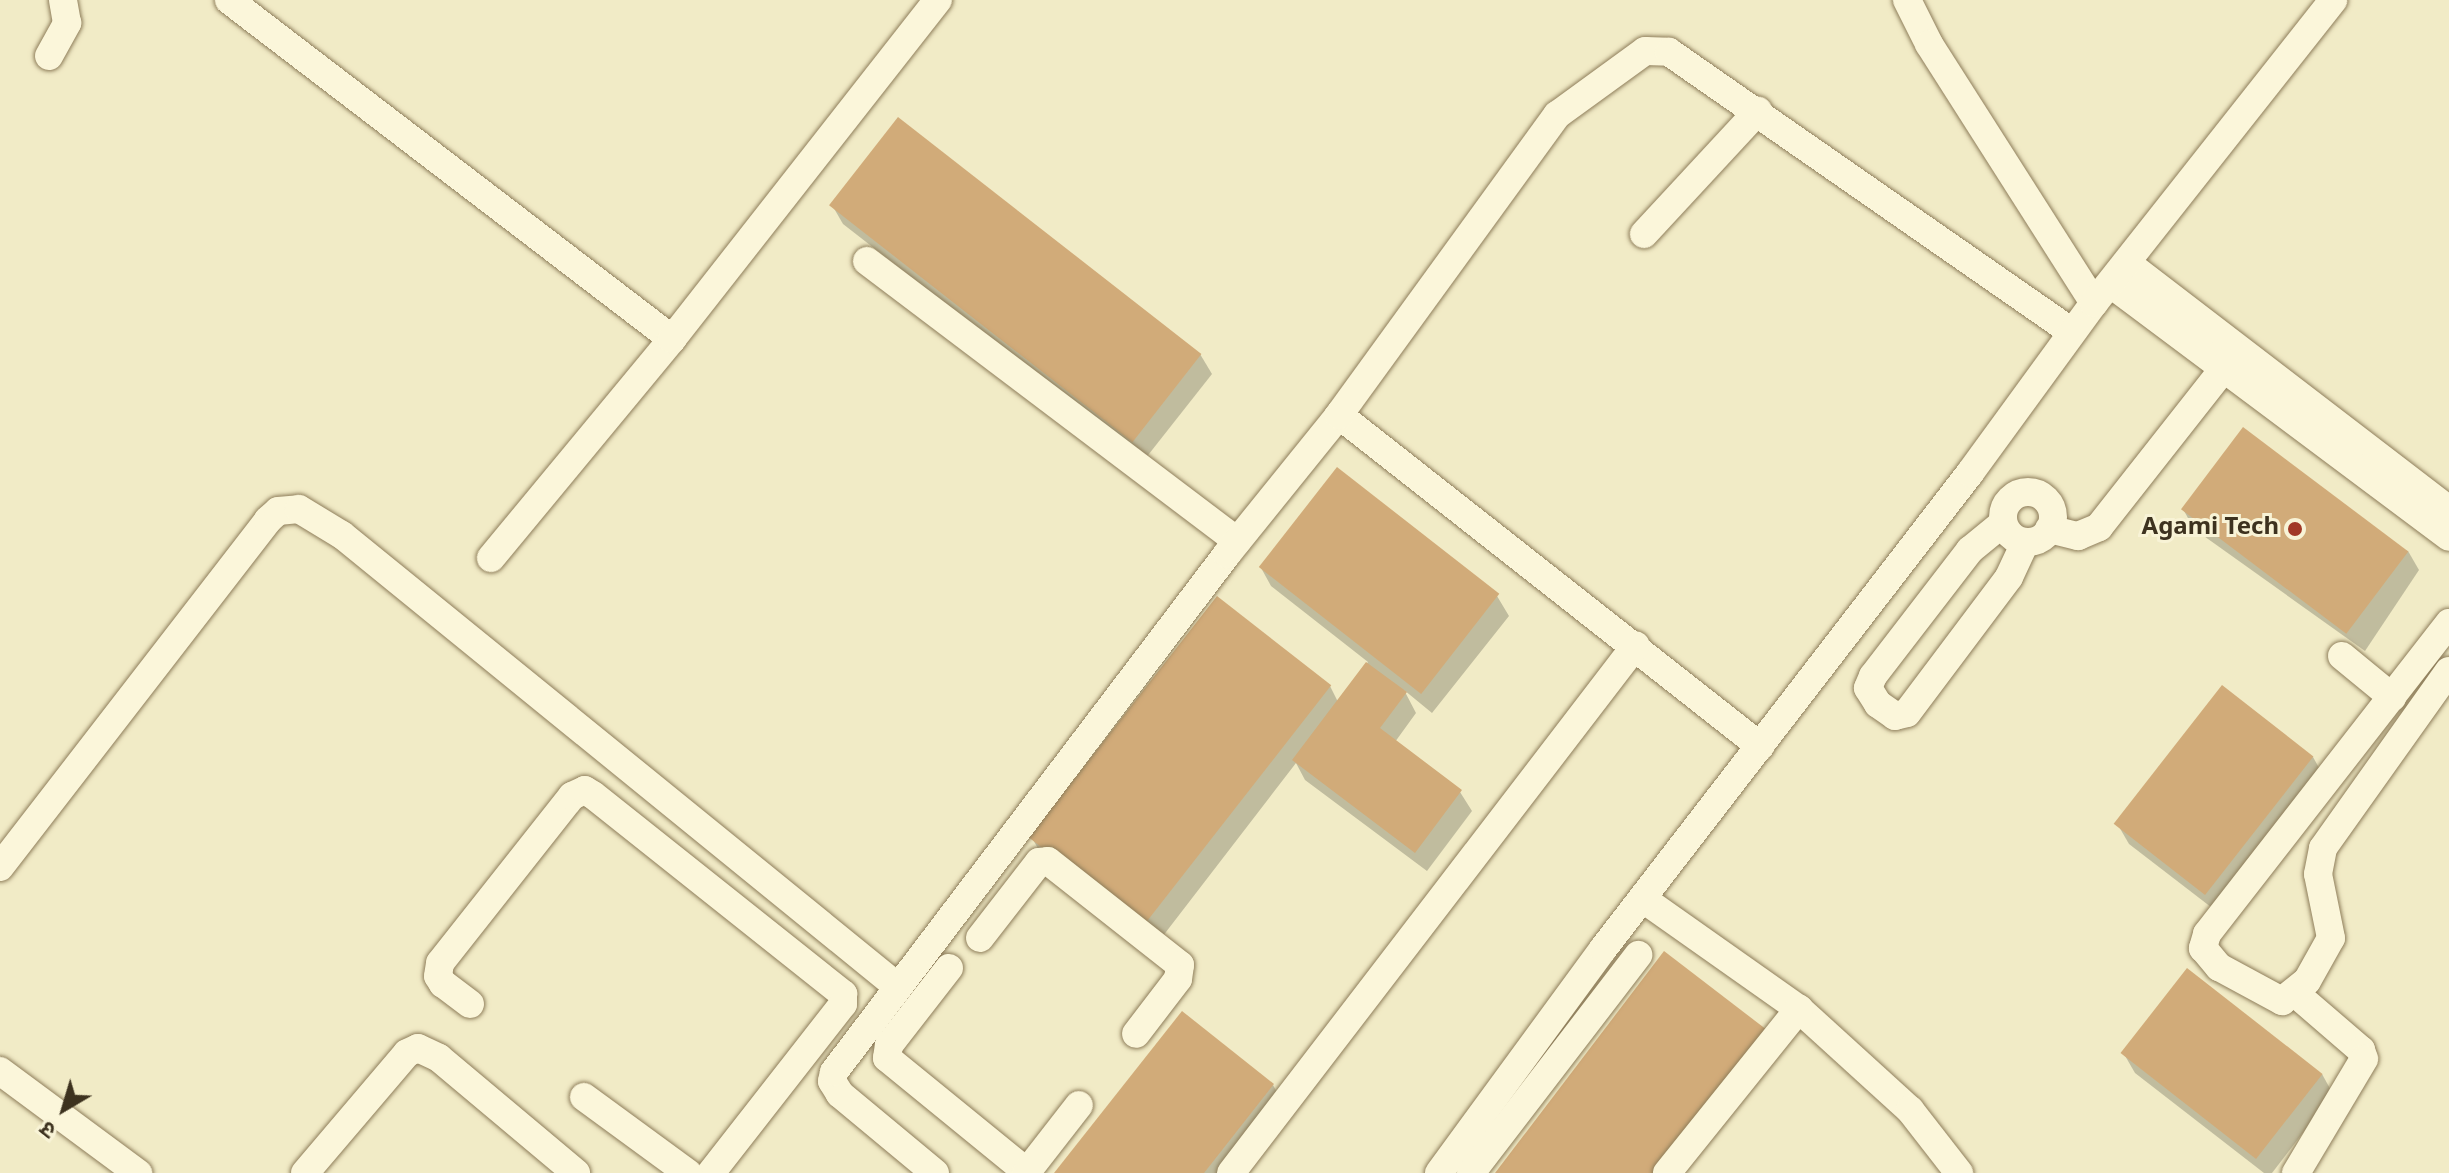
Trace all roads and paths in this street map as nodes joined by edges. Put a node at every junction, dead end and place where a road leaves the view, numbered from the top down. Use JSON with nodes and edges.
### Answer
{"nodes":[{"id":1,"x":63,"y":0,"type":"edge"},
{"id":2,"x":229,"y":0,"type":"edge"},
{"id":3,"x":938,"y":0,"type":"edge"},
{"id":4,"x":1907,"y":0,"type":"edge"},
{"id":5,"x":2333,"y":0,"type":"edge"},
{"id":6,"x":49,"y":56,"type":"dead end"},
{"id":7,"x":1758,"y":111,"type":"junction"},
{"id":8,"x":1644,"y":234,"type":"dead end"},
{"id":9,"x":867,"y":261,"type":"dead end"},
{"id":10,"x":2111,"y":284,"type":"junction"},
{"id":11,"x":2072,"y":332,"type":"junction"},
{"id":12,"x":672,"y":339,"type":"junction"},
{"id":13,"x":2231,"y":360,"type":"junction"},
{"id":14,"x":1339,"y":415,"type":"junction"},
{"id":15,"x":2341,"y":446,"type":"junction"},
{"id":16,"x":1970,"y":473,"type":"junction"},
{"id":17,"x":2449,"y":510,"type":"edge"},
{"id":18,"x":2005,"y":513,"type":"junction"},
{"id":19,"x":2037,"y":536,"type":"junction"},
{"id":20,"x":2449,"y":537,"type":"edge"},
{"id":21,"x":1237,"y":541,"type":"junction"},
{"id":22,"x":491,"y":558,"type":"dead end"},
{"id":23,"x":2449,"y":623,"type":"edge"},
{"id":24,"x":1636,"y":645,"type":"junction"},
{"id":25,"x":2342,"y":656,"type":"dead end"},
{"id":26,"x":2449,"y":671,"type":"edge"},
{"id":27,"x":2392,"y":697,"type":"junction"},
{"id":28,"x":1760,"y":746,"type":"junction"},
{"id":29,"x":655,"y":789,"type":"junction"},
{"id":30,"x":628,"y":822,"type":"junction"},
{"id":31,"x":697,"y":824,"type":"junction"},
{"id":32,"x":2283,"y":840,"type":"junction"},
{"id":33,"x":1001,"y":852,"type":"junction"},
{"id":34,"x":673,"y":858,"type":"junction"},
{"id":35,"x":2319,"y":860,"type":"junction"},
{"id":36,"x":0,"y":867,"type":"edge"},
{"id":37,"x":1029,"y":875,"type":"junction"},
{"id":38,"x":775,"y":887,"type":"junction"},
{"id":39,"x":1643,"y":899,"type":"junction"},
{"id":40,"x":751,"y":920,"type":"junction"},
{"id":41,"x":821,"y":924,"type":"junction"},
{"id":42,"x":980,"y":938,"type":"dead end"},
{"id":43,"x":1638,"y":955,"type":"dead end"},
{"id":44,"x":797,"y":956,"type":"junction"},
{"id":45,"x":949,"y":968,"type":"dead end"},
{"id":46,"x":898,"y":987,"type":"junction"},
{"id":47,"x":2296,"y":994,"type":"junction"},
{"id":48,"x":470,"y":1004,"type":"dead end"},
{"id":49,"x":1799,"y":1009,"type":"junction"},
{"id":50,"x":1136,"y":1034,"type":"dead end"},
{"id":51,"x":0,"y":1071,"type":"edge"},
{"id":52,"x":584,"y":1097,"type":"dead end"},
{"id":53,"x":1079,"y":1105,"type":"dead end"},
{"id":54,"x":1027,"y":1172,"type":"edge"},
{"id":55,"x":138,"y":1173,"type":"edge"},
{"id":56,"x":305,"y":1173,"type":"edge"},
{"id":57,"x":576,"y":1173,"type":"edge"},
{"id":58,"x":688,"y":1173,"type":"edge"},
{"id":59,"x":711,"y":1173,"type":"edge"},
{"id":60,"x":935,"y":1173,"type":"edge"},
{"id":61,"x":1231,"y":1173,"type":"edge"},
{"id":62,"x":1439,"y":1173,"type":"edge"},
{"id":63,"x":1471,"y":1173,"type":"edge"},
{"id":64,"x":1667,"y":1173,"type":"edge"},
{"id":65,"x":1959,"y":1173,"type":"edge"},
{"id":66,"x":2296,"y":1173,"type":"edge"}],
"edges":[{"from":1,"to":6,"type":"street"},
{"from":2,"to":12,"type":"street"},
{"from":3,"to":12,"type":"street"},
{"from":4,"to":10,"type":"street"},
{"from":5,"to":10,"type":"street"},
{"from":7,"to":8,"type":"street"},
{"from":7,"to":11,"type":"street"},
{"from":7,"to":14,"type":"street"},
{"from":9,"to":21,"type":"street"},
{"from":10,"to":11,"type":"street"},
{"from":10,"to":13,"type":"street"},
{"from":11,"to":16,"type":"street"},
{"from":12,"to":22,"type":"street"},
{"from":13,"to":15,"type":"street"},
{"from":13,"to":19,"type":"street"},
{"from":14,"to":21,"type":"street"},
{"from":14,"to":24,"type":"street"},
{"from":15,"to":17,"type":"street"},
{"from":15,"to":20,"type":"street"},
{"from":16,"to":18,"type":"street"},
{"from":16,"to":28,"type":"street"},
{"from":18,"to":19,"type":"street"},
{"from":18,"to":19,"type":"street"},
{"from":18,"to":19,"type":"street"},
{"from":21,"to":33,"type":"street"},
{"from":23,"to":27,"type":"street"},
{"from":24,"to":28,"type":"street"},
{"from":24,"to":61,"type":"street"},
{"from":25,"to":27,"type":"street"},
{"from":26,"to":35,"type":"street"},
{"from":27,"to":32,"type":"street"},
{"from":28,"to":39,"type":"street"},
{"from":29,"to":30,"type":"street"},
{"from":29,"to":31,"type":"street"},
{"from":29,"to":36,"type":"street"},
{"from":30,"to":34,"type":"street"},
{"from":30,"to":48,"type":"street"},
{"from":31,"to":34,"type":"street"},
{"from":31,"to":38,"type":"street"},
{"from":32,"to":35,"type":"street"},
{"from":32,"to":47,"type":"street"},
{"from":33,"to":37,"type":"street"},
{"from":33,"to":46,"type":"street"},
{"from":34,"to":40,"type":"street"},
{"from":35,"to":47,"type":"street"},
{"from":37,"to":42,"type":"street"},
{"from":37,"to":50,"type":"street"},
{"from":38,"to":40,"type":"street"},
{"from":38,"to":41,"type":"street"},
{"from":39,"to":49,"type":"street"},
{"from":39,"to":62,"type":"street"},
{"from":40,"to":44,"type":"street"},
{"from":41,"to":44,"type":"street"},
{"from":41,"to":46,"type":"street"},
{"from":43,"to":63,"type":"street"},
{"from":44,"to":59,"type":"street"},
{"from":45,"to":54,"type":"street"},
{"from":46,"to":60,"type":"street"},
{"from":47,"to":66,"type":"street"},
{"from":49,"to":64,"type":"street"},
{"from":49,"to":65,"type":"street"},
{"from":51,"to":55,"type":"street"},
{"from":52,"to":58,"type":"street"},
{"from":53,"to":54,"type":"street"},
{"from":56,"to":57,"type":"street"}]}
